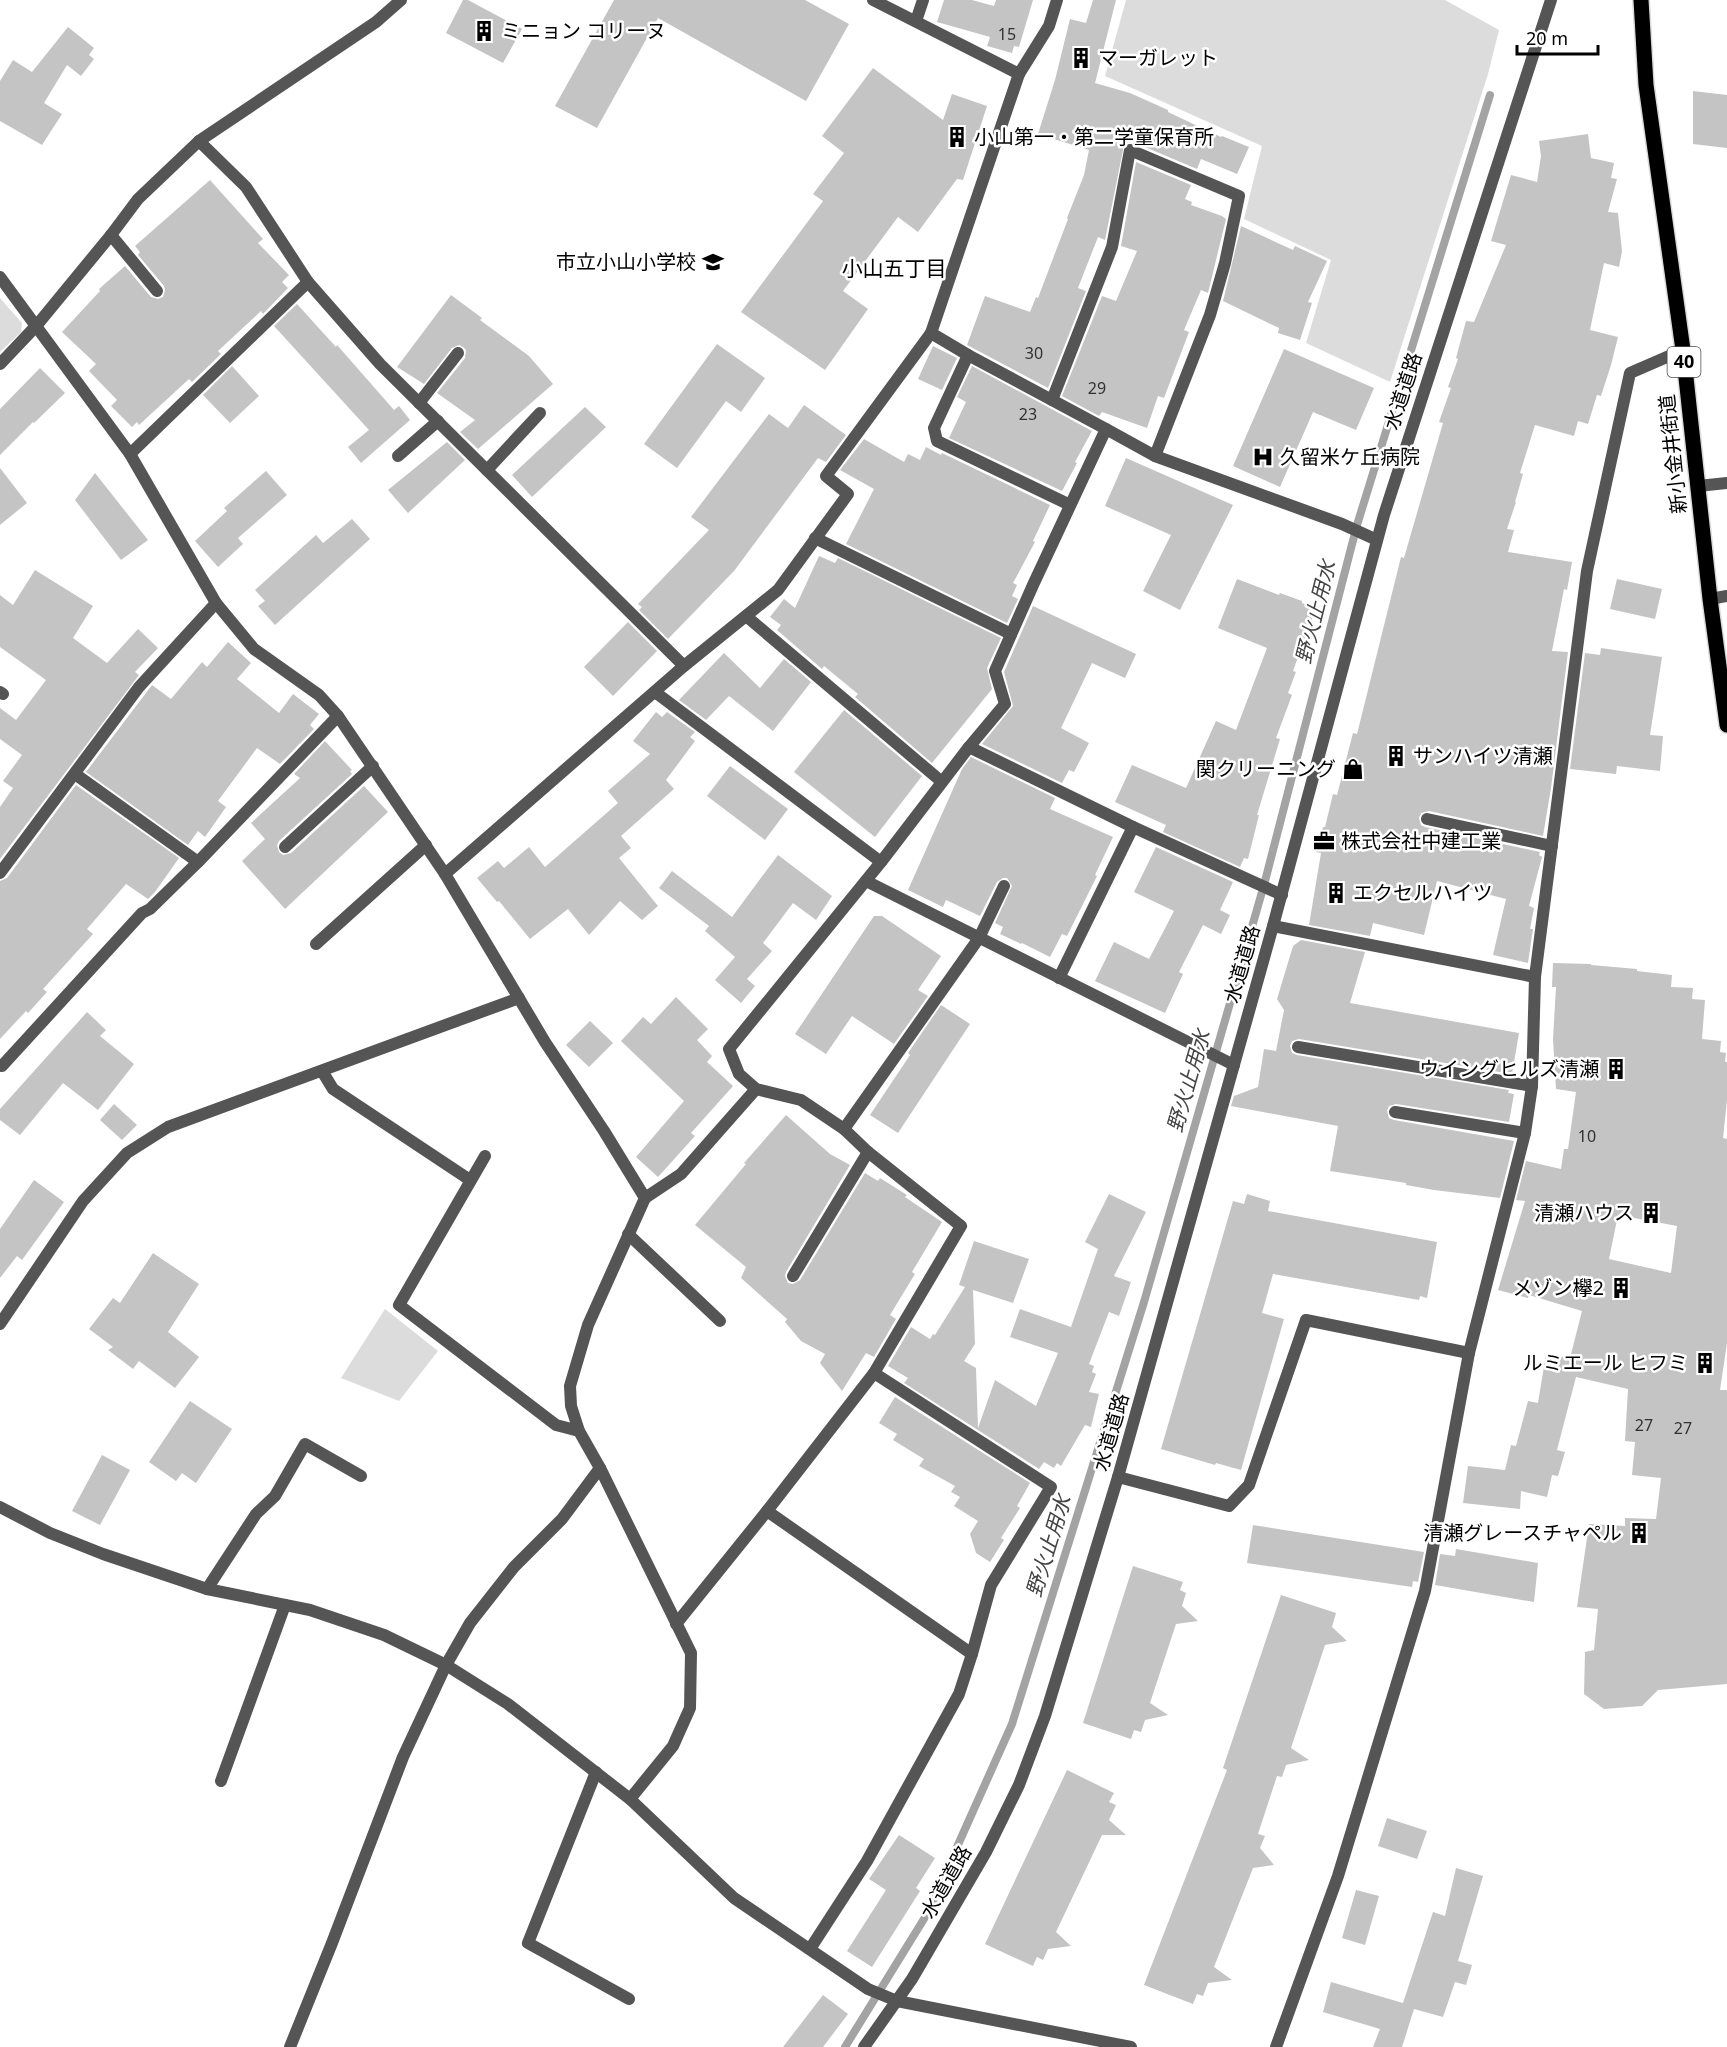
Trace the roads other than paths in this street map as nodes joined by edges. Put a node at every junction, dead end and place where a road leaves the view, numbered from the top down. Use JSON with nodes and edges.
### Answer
{"nodes":[{"id":1,"x":401,"y":0,"type":"edge"},
{"id":2,"x":873,"y":0,"type":"edge"},
{"id":3,"x":922,"y":0,"type":"edge"},
{"id":4,"x":1057,"y":0,"type":"edge"},
{"id":5,"x":1551,"y":0,"type":"edge"},
{"id":6,"x":1641,"y":0,"type":"edge"},
{"id":7,"x":916,"y":21,"type":"junction"},
{"id":8,"x":1019,"y":74,"type":"junction"},
{"id":9,"x":199,"y":141,"type":"junction"},
{"id":10,"x":111,"y":235,"type":"junction"},
{"id":11,"x":0,"y":277,"type":"edge"},
{"id":12,"x":308,"y":282,"type":"junction"},
{"id":13,"x":158,"y":291,"type":"dead end"},
{"id":14,"x":37,"y":325,"type":"junction"},
{"id":15,"x":932,"y":333,"type":"junction"},
{"id":16,"x":1683,"y":350,"type":"junction"},
{"id":17,"x":458,"y":353,"type":"dead end"},
{"id":18,"x":968,"y":355,"type":"junction"},
{"id":19,"x":0,"y":364,"type":"edge"},
{"id":20,"x":1052,"y":400,"type":"junction"},
{"id":21,"x":420,"y":403,"type":"junction"},
{"id":22,"x":540,"y":413,"type":"dead end"},
{"id":23,"x":438,"y":421,"type":"junction"},
{"id":24,"x":1106,"y":429,"type":"junction"},
{"id":25,"x":130,"y":454,"type":"junction"},
{"id":26,"x":398,"y":456,"type":"dead end"},
{"id":27,"x":1155,"y":456,"type":"junction"},
{"id":28,"x":488,"y":470,"type":"junction"},
{"id":29,"x":1727,"y":483,"type":"edge"},
{"id":30,"x":1698,"y":486,"type":"junction"},
{"id":31,"x":1070,"y":505,"type":"junction"},
{"id":32,"x":815,"y":538,"type":"junction"},
{"id":33,"x":1377,"y":540,"type":"junction"},
{"id":34,"x":1727,"y":596,"type":"edge"},
{"id":35,"x":1710,"y":598,"type":"junction"},
{"id":36,"x":216,"y":603,"type":"junction"},
{"id":37,"x":746,"y":616,"type":"junction"},
{"id":38,"x":1011,"y":634,"type":"junction"},
{"id":39,"x":684,"y":666,"type":"junction"},
{"id":40,"x":655,"y":692,"type":"junction"},
{"id":41,"x":1726,"y":709,"type":"edge"},
{"id":42,"x":338,"y":716,"type":"junction"},
{"id":43,"x":1727,"y":725,"type":"edge"},
{"id":44,"x":969,"y":747,"type":"junction"},
{"id":45,"x":373,"y":766,"type":"junction"},
{"id":46,"x":75,"y":774,"type":"junction"},
{"id":47,"x":942,"y":782,"type":"junction"},
{"id":48,"x":1427,"y":819,"type":"dead end"},
{"id":49,"x":1132,"y":827,"type":"junction"},
{"id":50,"x":426,"y":845,"type":"junction"},
{"id":51,"x":1552,"y":846,"type":"junction"},
{"id":52,"x":285,"y":847,"type":"dead end"},
{"id":53,"x":198,"y":862,"type":"junction"},
{"id":54,"x":881,"y":862,"type":"junction"},
{"id":55,"x":0,"y":873,"type":"edge"},
{"id":56,"x":445,"y":874,"type":"junction"},
{"id":57,"x":866,"y":881,"type":"junction"},
{"id":58,"x":1004,"y":886,"type":"dead end"},
{"id":59,"x":1281,"y":895,"type":"junction"},
{"id":60,"x":1273,"y":926,"type":"junction"},
{"id":61,"x":979,"y":938,"type":"junction"},
{"id":62,"x":316,"y":944,"type":"dead end"},
{"id":63,"x":1535,"y":977,"type":"junction"},
{"id":64,"x":1059,"y":978,"type":"junction"},
{"id":65,"x":519,"y":998,"type":"junction"},
{"id":66,"x":1298,"y":1047,"type":"dead end"},
{"id":67,"x":1234,"y":1065,"type":"junction"},
{"id":68,"x":2,"y":1066,"type":"dead end"},
{"id":69,"x":322,"y":1071,"type":"junction"},
{"id":70,"x":1532,"y":1086,"type":"junction"},
{"id":71,"x":756,"y":1089,"type":"junction"},
{"id":72,"x":1395,"y":1112,"type":"dead end"},
{"id":73,"x":844,"y":1130,"type":"junction"},
{"id":74,"x":1525,"y":1133,"type":"junction"},
{"id":75,"x":868,"y":1152,"type":"junction"},
{"id":76,"x":485,"y":1156,"type":"dead end"},
{"id":77,"x":470,"y":1180,"type":"junction"},
{"id":78,"x":645,"y":1198,"type":"junction"},
{"id":79,"x":628,"y":1234,"type":"junction"},
{"id":80,"x":793,"y":1276,"type":"dead end"},
{"id":81,"x":720,"y":1321,"type":"dead end"},
{"id":82,"x":0,"y":1324,"type":"edge"},
{"id":83,"x":1469,"y":1353,"type":"junction"},
{"id":84,"x":874,"y":1373,"type":"junction"},
{"id":85,"x":579,"y":1431,"type":"junction"},
{"id":86,"x":600,"y":1468,"type":"junction"},
{"id":87,"x":361,"y":1476,"type":"dead end"},
{"id":88,"x":1118,"y":1478,"type":"junction"},
{"id":89,"x":0,"y":1507,"type":"edge"},
{"id":90,"x":767,"y":1511,"type":"junction"},
{"id":91,"x":207,"y":1588,"type":"junction"},
{"id":92,"x":285,"y":1605,"type":"junction"},
{"id":93,"x":676,"y":1623,"type":"junction"},
{"id":94,"x":972,"y":1654,"type":"junction"},
{"id":95,"x":446,"y":1665,"type":"junction"},
{"id":96,"x":596,"y":1772,"type":"junction"},
{"id":97,"x":221,"y":1781,"type":"dead end"},
{"id":98,"x":630,"y":1799,"type":"junction"},
{"id":99,"x":810,"y":1949,"type":"junction"},
{"id":100,"x":629,"y":1999,"type":"dead end"},
{"id":101,"x":897,"y":2001,"type":"junction"},
{"id":102,"x":290,"y":2047,"type":"edge"},
{"id":103,"x":864,"y":2047,"type":"edge"},
{"id":104,"x":1131,"y":2047,"type":"edge"},
{"id":105,"x":1276,"y":2047,"type":"edge"}],
"edges":[{"from":1,"to":9,"type":"street"},
{"from":2,"to":7,"type":"street"},
{"from":3,"to":7,"type":"street"},
{"from":4,"to":8,"type":"street"},
{"from":5,"to":33,"type":"street","name":"水道道路"},
{"from":6,"to":16,"type":"main road","name":"新小金井街道","number":"40"},
{"from":7,"to":8,"type":"street"},
{"from":8,"to":15,"type":"street"},
{"from":9,"to":10,"type":"street"},
{"from":9,"to":12,"type":"street"},
{"from":10,"to":13,"type":"street"},
{"from":10,"to":14,"type":"street"},
{"from":11,"to":14,"type":"street"},
{"from":12,"to":21,"type":"street"},
{"from":12,"to":25,"type":"street"},
{"from":14,"to":19,"type":"street"},
{"from":14,"to":25,"type":"street"},
{"from":15,"to":18,"type":"street"},
{"from":15,"to":32,"type":"street"},
{"from":16,"to":30,"type":"main road","name":"新小金井街道","number":"40"},
{"from":16,"to":51,"type":"street"},
{"from":17,"to":21,"type":"street"},
{"from":18,"to":20,"type":"street"},
{"from":18,"to":31,"type":"street"},
{"from":20,"to":24,"type":"street"},
{"from":20,"to":27,"type":"street"},
{"from":21,"to":23,"type":"street"},
{"from":22,"to":28,"type":"street"},
{"from":23,"to":26,"type":"street"},
{"from":23,"to":28,"type":"street"},
{"from":24,"to":27,"type":"street"},
{"from":24,"to":31,"type":"street"},
{"from":25,"to":36,"type":"street"},
{"from":27,"to":33,"type":"street"},
{"from":28,"to":39,"type":"street"},
{"from":29,"to":30,"type":"street"},
{"from":30,"to":35,"type":"main road","name":"新小金井街道","number":"40"},
{"from":31,"to":38,"type":"street"},
{"from":32,"to":37,"type":"street"},
{"from":32,"to":38,"type":"street"},
{"from":33,"to":59,"type":"street","name":"水道道路"},
{"from":34,"to":35,"type":"street"},
{"from":35,"to":41,"type":"main road","name":"新小金井街道","number":"40"},
{"from":36,"to":42,"type":"street"},
{"from":36,"to":46,"type":"street"},
{"from":37,"to":39,"type":"street"},
{"from":37,"to":47,"type":"street"},
{"from":38,"to":44,"type":"street"},
{"from":39,"to":40,"type":"street"},
{"from":40,"to":54,"type":"street"},
{"from":40,"to":56,"type":"street"},
{"from":41,"to":43,"type":"main road","name":"新小金井街道","number":"40"},
{"from":42,"to":45,"type":"street"},
{"from":42,"to":53,"type":"street"},
{"from":44,"to":47,"type":"street"},
{"from":44,"to":49,"type":"street"},
{"from":45,"to":50,"type":"street"},
{"from":45,"to":52,"type":"street"},
{"from":46,"to":53,"type":"street"},
{"from":46,"to":55,"type":"street"},
{"from":47,"to":54,"type":"street"},
{"from":48,"to":51,"type":"street"},
{"from":49,"to":59,"type":"street"},
{"from":49,"to":64,"type":"street"},
{"from":50,"to":56,"type":"street"},
{"from":50,"to":62,"type":"street"},
{"from":51,"to":63,"type":"street"},
{"from":53,"to":68,"type":"street"},
{"from":54,"to":57,"type":"street"},
{"from":56,"to":65,"type":"street"},
{"from":57,"to":61,"type":"street"},
{"from":57,"to":71,"type":"street"},
{"from":58,"to":61,"type":"street"},
{"from":59,"to":60,"type":"street","name":"水道道路"},
{"from":60,"to":63,"type":"street"},
{"from":60,"to":67,"type":"street","name":"水道道路"},
{"from":61,"to":64,"type":"street"},
{"from":61,"to":73,"type":"street"},
{"from":63,"to":70,"type":"street"},
{"from":64,"to":67,"type":"street"},
{"from":65,"to":69,"type":"street"},
{"from":65,"to":78,"type":"street"},
{"from":66,"to":70,"type":"street"},
{"from":67,"to":88,"type":"street","name":"水道道路"},
{"from":69,"to":77,"type":"street"},
{"from":69,"to":82,"type":"street"},
{"from":70,"to":74,"type":"street"},
{"from":71,"to":73,"type":"street"},
{"from":71,"to":78,"type":"street"},
{"from":72,"to":74,"type":"street"},
{"from":73,"to":75,"type":"street"},
{"from":74,"to":83,"type":"street"},
{"from":75,"to":80,"type":"street"},
{"from":75,"to":84,"type":"street"},
{"from":76,"to":77,"type":"street"},
{"from":77,"to":85,"type":"street"},
{"from":78,"to":79,"type":"street"},
{"from":79,"to":81,"type":"street"},
{"from":79,"to":85,"type":"street"},
{"from":83,"to":88,"type":"street"},
{"from":83,"to":105,"type":"street"},
{"from":84,"to":90,"type":"street"},
{"from":84,"to":94,"type":"street"},
{"from":85,"to":86,"type":"street"},
{"from":86,"to":93,"type":"street"},
{"from":86,"to":95,"type":"street"},
{"from":87,"to":91,"type":"street"},
{"from":88,"to":101,"type":"street","name":"水道道路"},
{"from":89,"to":91,"type":"street"},
{"from":90,"to":93,"type":"street"},
{"from":90,"to":94,"type":"street"},
{"from":91,"to":92,"type":"street"},
{"from":92,"to":95,"type":"street"},
{"from":92,"to":97,"type":"street"},
{"from":93,"to":98,"type":"street"},
{"from":94,"to":99,"type":"street"},
{"from":95,"to":96,"type":"street"},
{"from":95,"to":102,"type":"street"},
{"from":96,"to":98,"type":"street"},
{"from":96,"to":100,"type":"street"},
{"from":98,"to":99,"type":"street"},
{"from":99,"to":101,"type":"street"},
{"from":101,"to":103,"type":"street","name":"水道道路"},
{"from":101,"to":104,"type":"street"}]}
